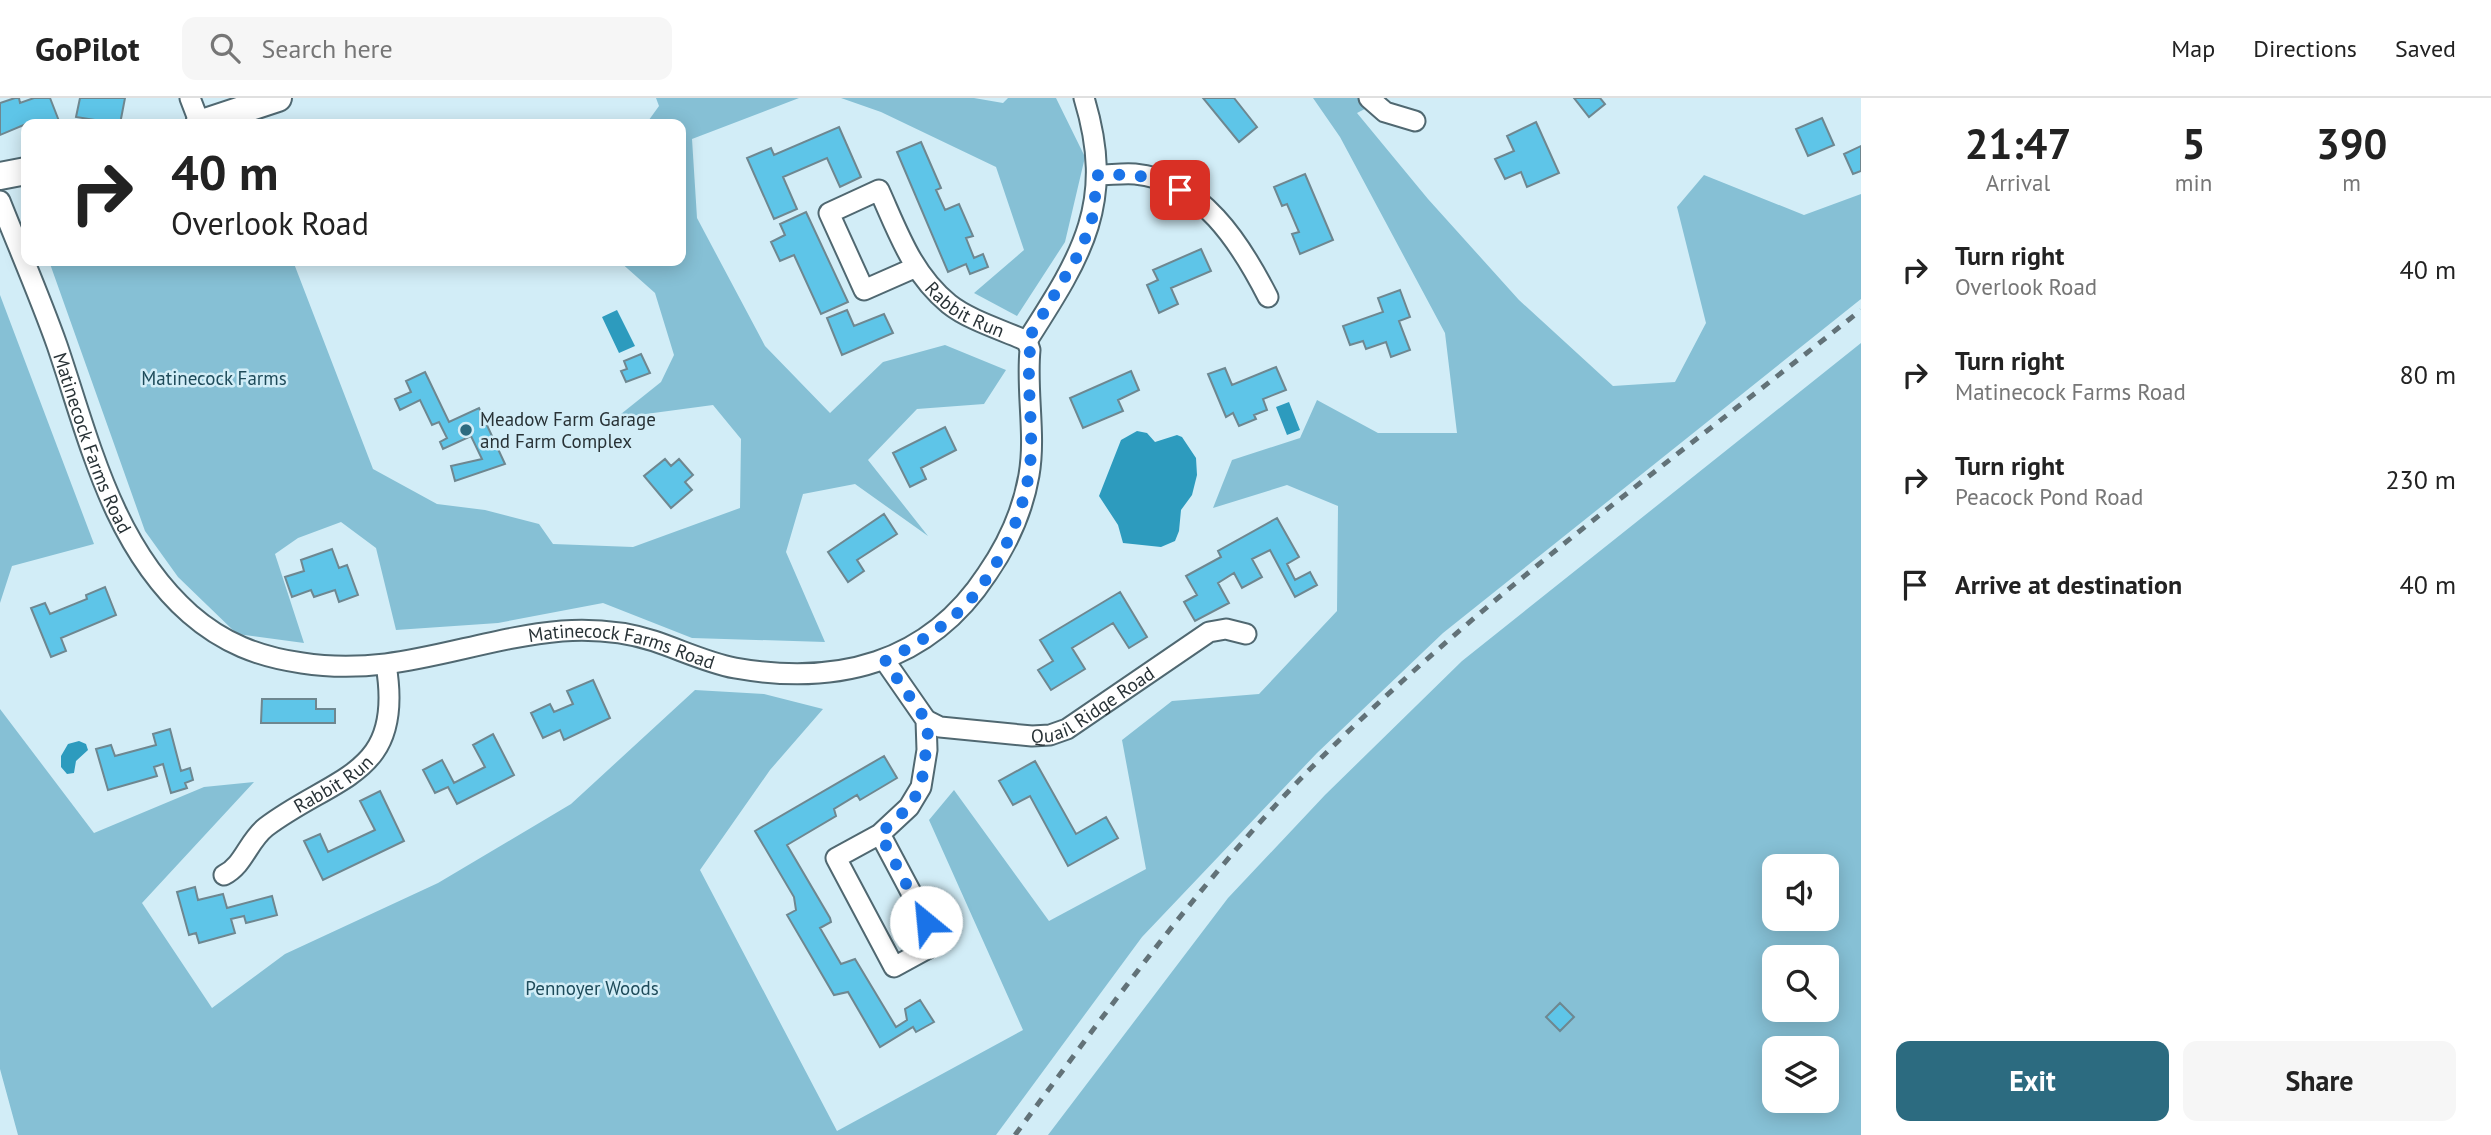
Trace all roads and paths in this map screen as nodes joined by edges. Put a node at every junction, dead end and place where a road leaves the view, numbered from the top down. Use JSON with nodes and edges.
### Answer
{"nodes":[{"id":1,"x":190,"y":98,"type":"edge"},
{"id":2,"x":278,"y":98,"type":"edge"},
{"id":3,"x":1084,"y":98,"type":"edge"},
{"id":4,"x":1369,"y":98,"type":"edge"},
{"id":5,"x":197,"y":119,"type":"edge"},
{"id":6,"x":214,"y":119,"type":"edge"},
{"id":7,"x":1415,"y":121,"type":"dead end"},
{"id":8,"x":21,"y":171,"type":"edge"},
{"id":9,"x":1098,"y":175,"type":"junction"},
{"id":10,"x":0,"y":176,"type":"edge"},
{"id":11,"x":0,"y":201,"type":"edge"},
{"id":12,"x":21,"y":254,"type":"edge"},
{"id":13,"x":26,"y":266,"type":"edge"},
{"id":14,"x":914,"y":268,"type":"junction"},
{"id":15,"x":1268,"y":296,"type":"dead end"},
{"id":16,"x":1027,"y":341,"type":"junction"},
{"id":17,"x":1246,"y":634,"type":"dead end"},
{"id":18,"x":885,"y":661,"type":"junction"},
{"id":19,"x":386,"y":666,"type":"junction"},
{"id":20,"x":926,"y":720,"type":"junction"},
{"id":21,"x":880,"y":834,"type":"junction"},
{"id":22,"x":224,"y":875,"type":"dead end"}],
"edges":[{"from":1,"to":5,"type":"street"},
{"from":2,"to":6,"type":"street"},
{"from":3,"to":9,"type":"street"},
{"from":4,"to":7,"type":"street"},
{"from":8,"to":10,"type":"street"},
{"from":9,"to":15,"type":"street"},
{"from":9,"to":16,"type":"street"},
{"from":11,"to":12,"type":"street","name":"Matinecock Farms Road"},
{"from":13,"to":19,"type":"street","name":"Matinecock Farms Road"},
{"from":14,"to":14,"type":"street","name":"Rabbit Run"},
{"from":14,"to":16,"type":"street","name":"Rabbit Run"},
{"from":16,"to":18,"type":"street","name":"Matinecock Farms Road"},
{"from":17,"to":20,"type":"street","name":"Quail Ridge Road"},
{"from":18,"to":19,"type":"street","name":"Matinecock Farms Road"},
{"from":18,"to":20,"type":"street"},
{"from":19,"to":22,"type":"street","name":"Rabbit Run"},
{"from":20,"to":21,"type":"street"},
{"from":21,"to":21,"type":"street"}]}
